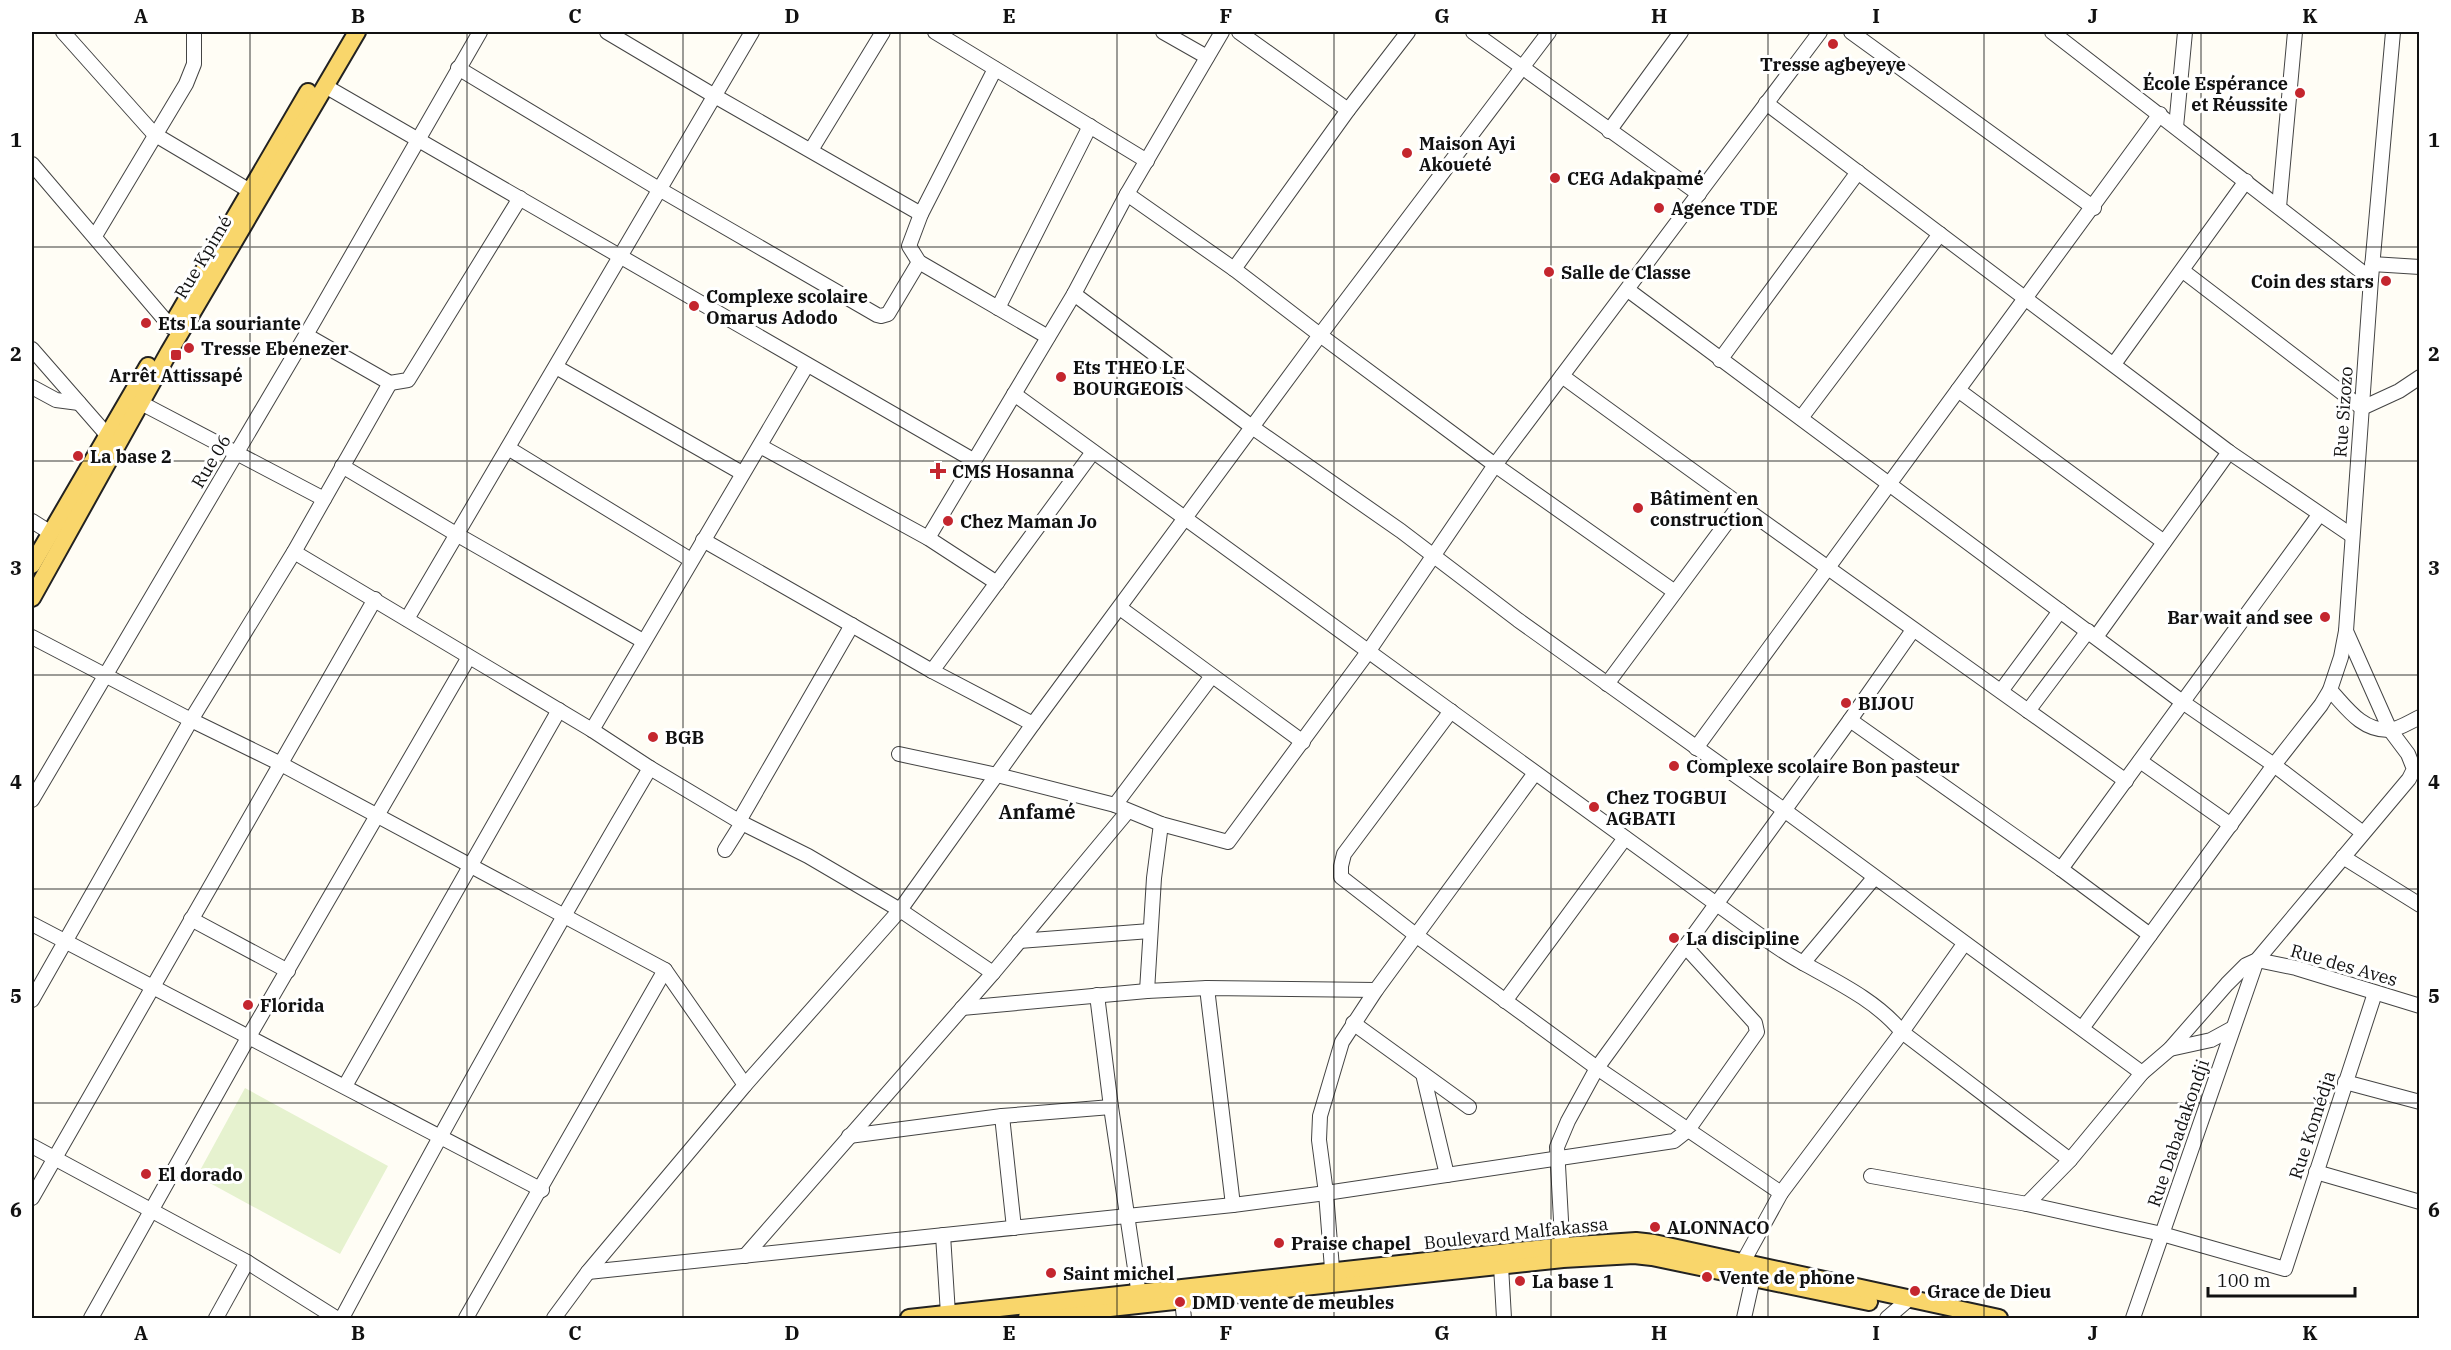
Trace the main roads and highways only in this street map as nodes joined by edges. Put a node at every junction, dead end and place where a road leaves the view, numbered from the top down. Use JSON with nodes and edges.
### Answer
{"nodes":[{"id":1,"x":344,"y":32,"type":"edge"},
{"id":2,"x":357,"y":32,"type":"edge"},
{"id":3,"x":32,"y":565,"type":"edge"},
{"id":4,"x":32,"y":598,"type":"edge"},
{"id":5,"x":1563,"y":1252,"type":"junction"},
{"id":6,"x":1333,"y":1277,"type":"junction"},
{"id":7,"x":1139,"y":1299,"type":"junction"},
{"id":8,"x":1897,"y":1309,"type":"edge"},
{"id":9,"x":909,"y":1318,"type":"edge"},
{"id":10,"x":1017,"y":1318,"type":"edge"},
{"id":11,"x":1943,"y":1318,"type":"edge"},
{"id":12,"x":1999,"y":1318,"type":"edge"}],
"edges":[{"from":1,"to":3,"type":"main road","name":"Rue Kpimé"},
{"from":2,"to":4,"type":"main road","name":"Rue Kpimé"},
{"from":5,"to":6,"type":"main road","name":"Boulevard Malfakassa"},
{"from":5,"to":6,"type":"main road","name":"Boulevard Malfakassa"},
{"from":5,"to":8,"type":"main road","name":"Boulevard Malfakassa"},
{"from":5,"to":8,"type":"main road","name":"Boulevard Malfakassa"},
{"from":6,"to":7,"type":"main road","name":"Boulevard Malfakassa"},
{"from":6,"to":7,"type":"main road","name":"Boulevard Malfakassa"},
{"from":7,"to":9,"type":"main road","name":"Boulevard Malfakassa"},
{"from":7,"to":10,"type":"main road","name":"Boulevard Malfakassa"},
{"from":8,"to":11,"type":"main road","name":"Boulevard Malfakassa"},
{"from":8,"to":12,"type":"main road"}]}
